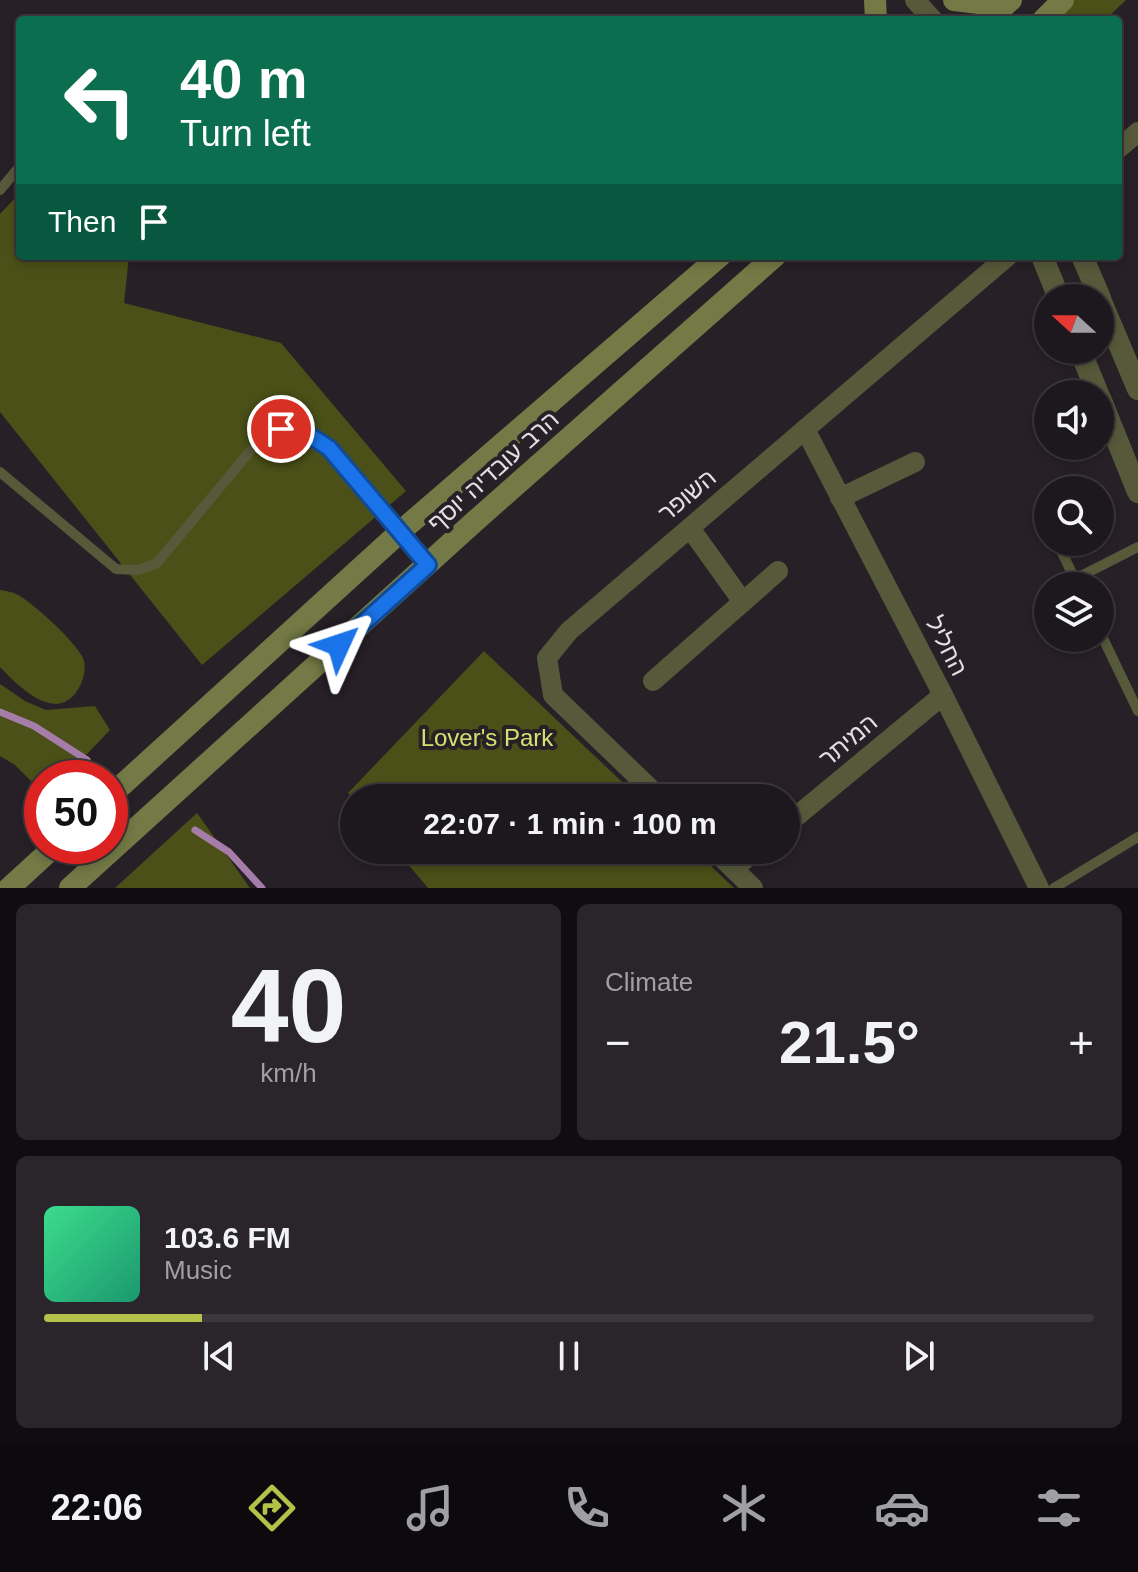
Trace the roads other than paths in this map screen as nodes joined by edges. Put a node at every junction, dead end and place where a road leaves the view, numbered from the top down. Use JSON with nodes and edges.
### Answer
{"nodes":[{"id":1,"x":915,"y":0,"type":"edge"},
{"id":2,"x":954,"y":0,"type":"edge"},
{"id":3,"x":990,"y":0,"type":"edge"},
{"id":4,"x":1011,"y":0,"type":"edge"},
{"id":5,"x":1063,"y":0,"type":"edge"},
{"id":6,"x":929,"y":16,"type":"edge"},
{"id":7,"x":993,"y":16,"type":"edge"},
{"id":8,"x":1047,"y":16,"type":"edge"},
{"id":9,"x":1138,"y":132,"type":"edge"},
{"id":10,"x":1122,"y":146,"type":"edge"},
{"id":11,"x":16,"y":171,"type":"edge"},
{"id":12,"x":0,"y":190,"type":"edge"},
{"id":13,"x":715,"y":260,"type":"edge"},
{"id":14,"x":771,"y":260,"type":"edge"},
{"id":15,"x":1003,"y":260,"type":"edge"},
{"id":16,"x":1044,"y":260,"type":"edge"},
{"id":17,"x":1084,"y":260,"type":"edge"},
{"id":18,"x":1053,"y":284,"type":"edge"},
{"id":19,"x":1094,"y":284,"type":"edge"},
{"id":20,"x":1114,"y":332,"type":"edge"},
{"id":21,"x":1138,"y":389,"type":"edge"},
{"id":22,"x":805,"y":429,"type":"junction"},
{"id":23,"x":1114,"y":433,"type":"edge"},
{"id":24,"x":915,"y":462,"type":"dead end"},
{"id":25,"x":0,"y":472,"type":"edge"},
{"id":26,"x":1138,"y":492,"type":"edge"},
{"id":27,"x":840,"y":498,"type":"junction"},
{"id":28,"x":690,"y":528,"type":"junction"},
{"id":29,"x":400,"y":532,"type":"junction"},
{"id":30,"x":1138,"y":547,"type":"edge"},
{"id":31,"x":428,"y":565,"type":"junction"},
{"id":32,"x":778,"y":571,"type":"dead end"},
{"id":33,"x":1095,"y":572,"type":"edge"},
{"id":34,"x":743,"y":602,"type":"junction"},
{"id":35,"x":1110,"y":652,"type":"edge"},
{"id":36,"x":653,"y":681,"type":"dead end"},
{"id":37,"x":943,"y":695,"type":"junction"},
{"id":38,"x":1138,"y":711,"type":"edge"},
{"id":39,"x":128,"y":780,"type":"edge"},
{"id":40,"x":645,"y":784,"type":"edge"},
{"id":41,"x":800,"y":813,"type":"edge"},
{"id":42,"x":1138,"y":837,"type":"edge"},
{"id":43,"x":35,"y":864,"type":"edge"},
{"id":44,"x":728,"y":864,"type":"edge"},
{"id":45,"x":739,"y":864,"type":"edge"},
{"id":46,"x":733,"y":869,"type":"junction"},
{"id":47,"x":9,"y":888,"type":"edge"},
{"id":48,"x":70,"y":888,"type":"edge"},
{"id":49,"x":753,"y":888,"type":"edge"},
{"id":50,"x":1039,"y":888,"type":"edge"},
{"id":51,"x":1054,"y":888,"type":"edge"}],
"edges":[{"from":1,"to":6,"type":"street"},
{"from":2,"to":3,"type":"main road"},
{"from":4,"to":7,"type":"main road"},
{"from":5,"to":8,"type":"main road"},
{"from":9,"to":10,"type":"street"},
{"from":11,"to":12,"type":"lane"},
{"from":13,"to":29,"type":"main road","name":"הרב עובדיה יוסף"},
{"from":14,"to":31,"type":"main road","name":"הרב עובדיה יוסף"},
{"from":15,"to":22,"type":"street","name":"השופר"},
{"from":16,"to":18,"type":"street"},
{"from":17,"to":19,"type":"street"},
{"from":20,"to":21,"type":"street"},
{"from":22,"to":27,"type":"street","name":"החליל"},
{"from":22,"to":28,"type":"street","name":"השופר"},
{"from":23,"to":26,"type":"street"},
{"from":24,"to":27,"type":"street"},
{"from":25,"to":29,"type":"lane"},
{"from":27,"to":37,"type":"street","name":"החליל"},
{"from":28,"to":34,"type":"street"},
{"from":28,"to":40,"type":"street","name":"השופר"},
{"from":29,"to":31,"type":"lane"},
{"from":29,"to":39,"type":"main road","name":"הרב עובדיה יוסף"},
{"from":30,"to":33,"type":"lane"},
{"from":31,"to":48,"type":"main road","name":"הרב עובדיה יוסף"},
{"from":32,"to":34,"type":"street"},
{"from":34,"to":36,"type":"street"},
{"from":35,"to":38,"type":"lane"},
{"from":37,"to":41,"type":"street","name":"המיתר"},
{"from":37,"to":50,"type":"street","name":"החליל"},
{"from":42,"to":51,"type":"lane"},
{"from":43,"to":47,"type":"main road"},
{"from":44,"to":46,"type":"street"},
{"from":45,"to":46,"type":"street"},
{"from":46,"to":49,"type":"street"}]}
